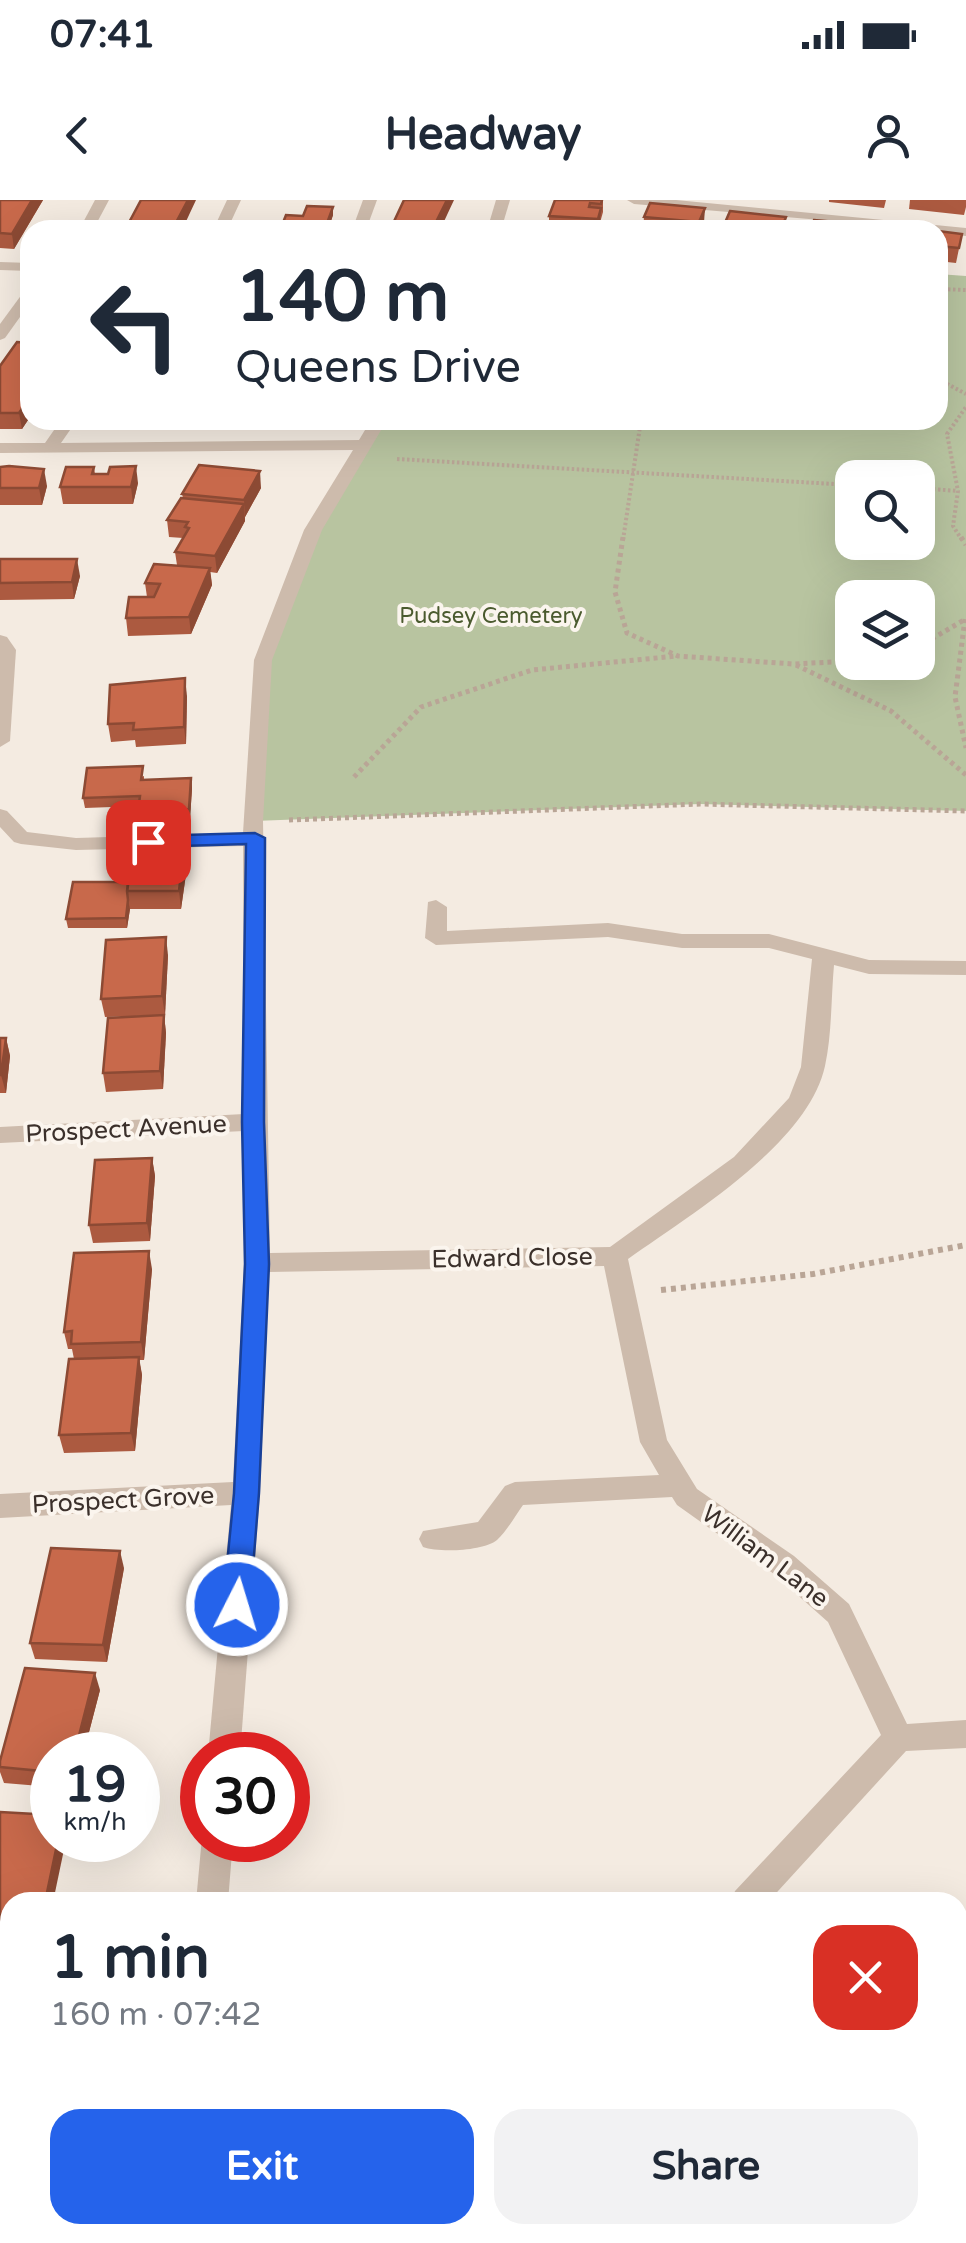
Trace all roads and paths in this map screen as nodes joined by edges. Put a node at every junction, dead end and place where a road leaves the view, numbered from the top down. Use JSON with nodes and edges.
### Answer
{"nodes":[{"id":1,"x":634,"y":200,"type":"edge"},
{"id":2,"x":842,"y":220,"type":"edge"},
{"id":3,"x":20,"y":308,"type":"edge"},
{"id":4,"x":0,"y":335,"type":"edge"},
{"id":5,"x":966,"y":407,"type":"edge"},
{"id":6,"x":62,"y":430,"type":"edge"},
{"id":7,"x":373,"y":430,"type":"edge"},
{"id":8,"x":641,"y":430,"type":"edge"},
{"id":9,"x":0,"y":448,"type":"edge"},
{"id":10,"x":50,"y":448,"type":"junction"},
{"id":11,"x":360,"y":451,"type":"junction"},
{"id":12,"x":636,"y":473,"type":"junction"},
{"id":13,"x":835,"y":484,"type":"edge"},
{"id":14,"x":935,"y":489,"type":"edge"},
{"id":15,"x":958,"y":490,"type":"junction"},
{"id":16,"x":966,"y":545,"type":"edge"},
{"id":17,"x":966,"y":618,"type":"edge"},
{"id":18,"x":935,"y":637,"type":"edge"},
{"id":19,"x":0,"y":641,"type":"edge"},
{"id":20,"x":678,"y":656,"type":"junction"},
{"id":21,"x":835,"y":662,"type":"edge"},
{"id":22,"x":793,"y":664,"type":"junction"},
{"id":23,"x":0,"y":741,"type":"edge"},
{"id":24,"x":966,"y":748,"type":"edge"},
{"id":25,"x":966,"y":775,"type":"edge"},
{"id":26,"x":354,"y":777,"type":"dead end"},
{"id":27,"x":966,"y":811,"type":"edge"},
{"id":28,"x":0,"y":815,"type":"edge"},
{"id":29,"x":254,"y":830,"type":"junction"},
{"id":30,"x":436,"y":907,"type":"dead end"},
{"id":31,"x":824,"y":954,"type":"junction"},
{"id":32,"x":966,"y":968,"type":"edge"},
{"id":33,"x":253,"y":1122,"type":"junction"},
{"id":34,"x":0,"y":1135,"type":"edge"},
{"id":35,"x":966,"y":1245,"type":"edge"},
{"id":36,"x":615,"y":1256,"type":"junction"},
{"id":37,"x":257,"y":1264,"type":"junction"},
{"id":38,"x":623,"y":1294,"type":"junction"},
{"id":39,"x":680,"y":1485,"type":"junction"},
{"id":40,"x":246,"y":1493,"type":"junction"},
{"id":41,"x":0,"y":1506,"type":"edge"},
{"id":42,"x":433,"y":1538,"type":"dead end"},
{"id":43,"x":226,"y":1732,"type":"edge"},
{"id":44,"x":966,"y":1734,"type":"edge"},
{"id":45,"x":898,"y":1738,"type":"junction"},
{"id":46,"x":215,"y":1862,"type":"edge"},
{"id":47,"x":213,"y":1892,"type":"edge"},
{"id":48,"x":756,"y":1892,"type":"edge"}],
"edges":[{"from":1,"to":2,"type":"street"},
{"from":3,"to":4,"type":"street"},
{"from":5,"to":15,"type":"path"},
{"from":6,"to":10,"type":"street"},
{"from":7,"to":11,"type":"street"},
{"from":8,"to":12,"type":"path"},
{"from":9,"to":10,"type":"street"},
{"from":10,"to":11,"type":"street"},
{"from":11,"to":12,"type":"path"},
{"from":11,"to":29,"type":"street"},
{"from":12,"to":13,"type":"path"},
{"from":12,"to":20,"type":"path"},
{"from":14,"to":15,"type":"path"},
{"from":15,"to":16,"type":"path"},
{"from":17,"to":18,"type":"path"},
{"from":17,"to":24,"type":"path"},
{"from":19,"to":23,"type":"street"},
{"from":20,"to":22,"type":"path"},
{"from":20,"to":26,"type":"path"},
{"from":21,"to":22,"type":"path"},
{"from":22,"to":25,"type":"path"},
{"from":27,"to":29,"type":"path"},
{"from":28,"to":29,"type":"street"},
{"from":29,"to":33,"type":"street"},
{"from":30,"to":31,"type":"street"},
{"from":31,"to":32,"type":"street"},
{"from":31,"to":36,"type":"street","name":"Edward Close"},
{"from":33,"to":34,"type":"street","name":"Prospect Avenue"},
{"from":33,"to":37,"type":"street"},
{"from":35,"to":38,"type":"path"},
{"from":36,"to":37,"type":"street","name":"Edward Close"},
{"from":36,"to":38,"type":"street","name":"William Lane"},
{"from":37,"to":40,"type":"street"},
{"from":38,"to":39,"type":"street","name":"William Lane"},
{"from":39,"to":42,"type":"street"},
{"from":39,"to":45,"type":"street","name":"William Lane"},
{"from":40,"to":41,"type":"street","name":"Prospect Grove"},
{"from":40,"to":43,"type":"street"},
{"from":44,"to":45,"type":"street"},
{"from":45,"to":48,"type":"street"},
{"from":46,"to":47,"type":"street"}]}
